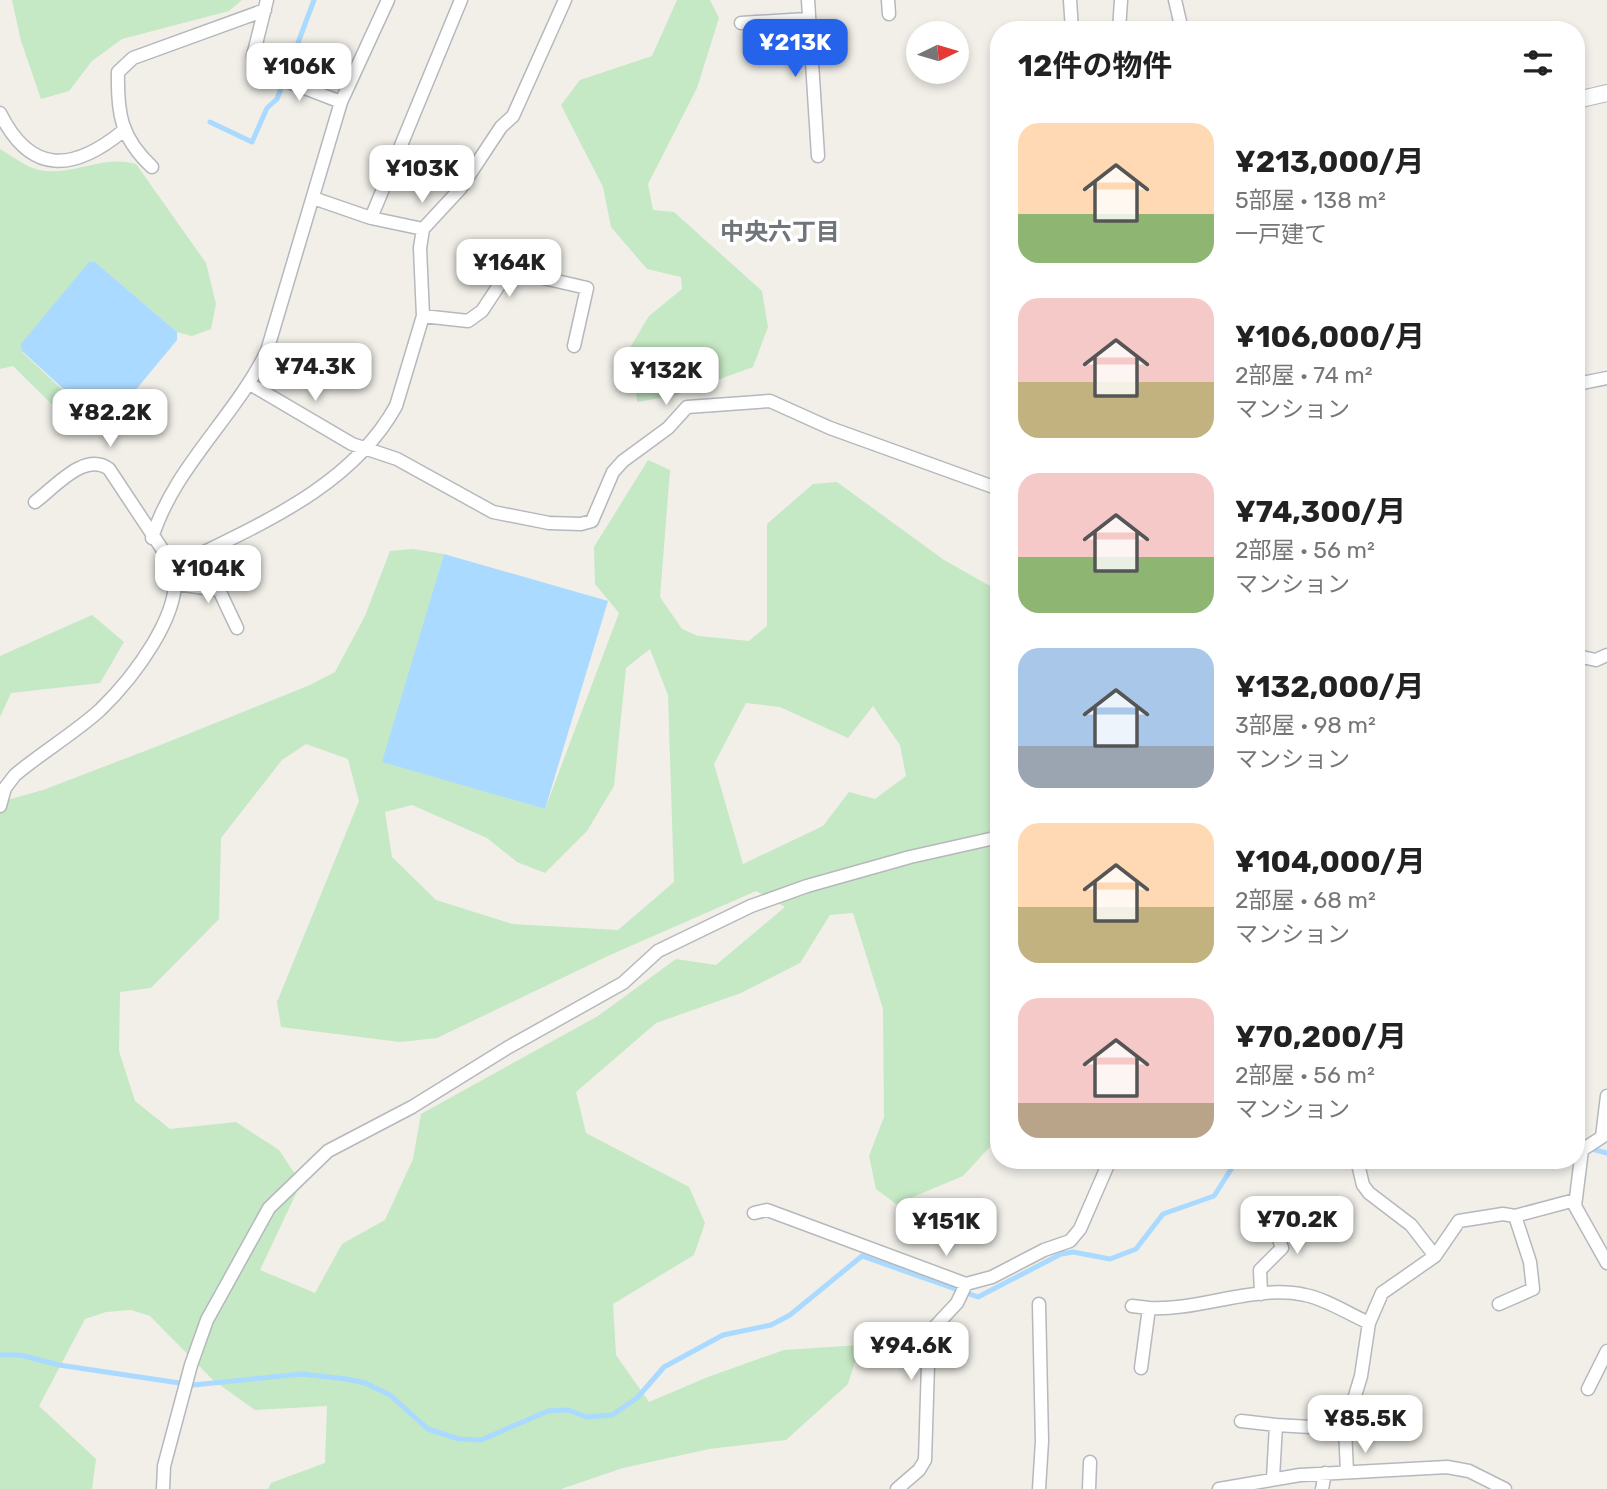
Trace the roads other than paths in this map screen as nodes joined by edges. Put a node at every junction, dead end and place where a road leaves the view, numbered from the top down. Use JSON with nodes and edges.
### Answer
{"nodes":[{"id":1,"x":388,"y":0,"type":"edge"},
{"id":2,"x":461,"y":0,"type":"edge"},
{"id":3,"x":565,"y":0,"type":"edge"},
{"id":4,"x":808,"y":0,"type":"edge"},
{"id":5,"x":888,"y":0,"type":"edge"},
{"id":6,"x":1070,"y":0,"type":"edge"},
{"id":7,"x":1121,"y":0,"type":"edge"},
{"id":8,"x":1175,"y":0,"type":"edge"},
{"id":9,"x":266,"y":5,"type":"edge"},
{"id":10,"x":889,"y":14,"type":"dead end"},
{"id":11,"x":808,"y":19,"type":"junction"},
{"id":12,"x":1071,"y":21,"type":"edge"},
{"id":13,"x":1120,"y":21,"type":"edge"},
{"id":14,"x":1180,"y":21,"type":"edge"},
{"id":15,"x":741,"y":23,"type":"dead end"},
{"id":16,"x":1607,"y":93,"type":"edge"},
{"id":17,"x":1585,"y":98,"type":"edge"},
{"id":18,"x":341,"y":102,"type":"junction"},
{"id":19,"x":0,"y":113,"type":"edge"},
{"id":20,"x":123,"y":131,"type":"junction"},
{"id":21,"x":818,"y":156,"type":"dead end"},
{"id":22,"x":152,"y":167,"type":"dead end"},
{"id":23,"x":313,"y":198,"type":"junction"},
{"id":24,"x":370,"y":218,"type":"junction"},
{"id":25,"x":423,"y":229,"type":"junction"},
{"id":26,"x":423,"y":316,"type":"junction"},
{"id":27,"x":574,"y":346,"type":"dead end"},
{"id":28,"x":1607,"y":378,"type":"edge"},
{"id":29,"x":1585,"y":382,"type":"edge"},
{"id":30,"x":250,"y":384,"type":"junction"},
{"id":31,"x":365,"y":450,"type":"junction"},
{"id":32,"x":990,"y":486,"type":"edge"},
{"id":33,"x":36,"y":502,"type":"dead end"},
{"id":34,"x":152,"y":538,"type":"junction"},
{"id":35,"x":174,"y":567,"type":"junction"},
{"id":36,"x":177,"y":584,"type":"junction"},
{"id":37,"x":236,"y":628,"type":"dead end"},
{"id":38,"x":1607,"y":655,"type":"edge"},
{"id":39,"x":1585,"y":658,"type":"edge"},
{"id":40,"x":0,"y":806,"type":"edge"},
{"id":41,"x":990,"y":840,"type":"edge"},
{"id":42,"x":1607,"y":1096,"type":"edge"},
{"id":43,"x":1585,"y":1148,"type":"edge"},
{"id":44,"x":1106,"y":1169,"type":"edge"},
{"id":45,"x":1359,"y":1169,"type":"edge"},
{"id":46,"x":1579,"y":1169,"type":"edge"},
{"id":47,"x":1575,"y":1200,"type":"junction"},
{"id":48,"x":754,"y":1213,"type":"dead end"},
{"id":49,"x":1516,"y":1216,"type":"junction"},
{"id":50,"x":1272,"y":1219,"type":"dead end"},
{"id":51,"x":1435,"y":1256,"type":"junction"},
{"id":52,"x":1607,"y":1263,"type":"edge"},
{"id":53,"x":966,"y":1284,"type":"junction"},
{"id":54,"x":1261,"y":1294,"type":"junction"},
{"id":55,"x":1039,"y":1304,"type":"dead end"},
{"id":56,"x":1499,"y":1304,"type":"dead end"},
{"id":57,"x":1132,"y":1306,"type":"dead end"},
{"id":58,"x":1149,"y":1308,"type":"junction"},
{"id":59,"x":1369,"y":1323,"type":"junction"},
{"id":60,"x":1607,"y":1351,"type":"edge"},
{"id":61,"x":1141,"y":1367,"type":"dead end"},
{"id":62,"x":1588,"y":1389,"type":"dead end"},
{"id":63,"x":1241,"y":1421,"type":"dead end"},
{"id":64,"x":1276,"y":1425,"type":"junction"},
{"id":65,"x":1345,"y":1429,"type":"junction"},
{"id":66,"x":1090,"y":1462,"type":"dead end"},
{"id":67,"x":1346,"y":1472,"type":"junction"},
{"id":68,"x":1325,"y":1474,"type":"junction"},
{"id":69,"x":1273,"y":1478,"type":"junction"},
{"id":70,"x":163,"y":1489,"type":"edge"},
{"id":71,"x":897,"y":1489,"type":"edge"},
{"id":72,"x":1039,"y":1489,"type":"edge"},
{"id":73,"x":1089,"y":1489,"type":"edge"},
{"id":74,"x":1219,"y":1489,"type":"edge"},
{"id":75,"x":1322,"y":1489,"type":"edge"},
{"id":76,"x":1505,"y":1489,"type":"edge"}],
"edges":[{"from":1,"to":18,"type":"street"},
{"from":2,"to":24,"type":"street"},
{"from":3,"to":25,"type":"street"},
{"from":4,"to":11,"type":"street"},
{"from":5,"to":10,"type":"street"},
{"from":6,"to":12,"type":"street"},
{"from":7,"to":13,"type":"street"},
{"from":8,"to":14,"type":"street"},
{"from":9,"to":18,"type":"street"},
{"from":9,"to":20,"type":"street"},
{"from":11,"to":15,"type":"street"},
{"from":11,"to":21,"type":"street"},
{"from":16,"to":17,"type":"street"},
{"from":18,"to":23,"type":"street"},
{"from":19,"to":20,"type":"street"},
{"from":20,"to":22,"type":"street"},
{"from":23,"to":24,"type":"street"},
{"from":23,"to":30,"type":"street"},
{"from":24,"to":25,"type":"street"},
{"from":25,"to":26,"type":"street"},
{"from":26,"to":27,"type":"street"},
{"from":26,"to":31,"type":"street"},
{"from":28,"to":29,"type":"street"},
{"from":30,"to":31,"type":"street"},
{"from":30,"to":34,"type":"street"},
{"from":31,"to":32,"type":"street"},
{"from":31,"to":35,"type":"street"},
{"from":33,"to":34,"type":"street"},
{"from":34,"to":35,"type":"street"},
{"from":35,"to":36,"type":"street"},
{"from":36,"to":37,"type":"street"},
{"from":36,"to":40,"type":"street"},
{"from":38,"to":39,"type":"street"},
{"from":41,"to":70,"type":"street"},
{"from":42,"to":43,"type":"street"},
{"from":44,"to":53,"type":"street"},
{"from":45,"to":51,"type":"street"},
{"from":46,"to":47,"type":"street"},
{"from":47,"to":49,"type":"street"},
{"from":47,"to":52,"type":"street"},
{"from":48,"to":53,"type":"street"},
{"from":49,"to":51,"type":"street"},
{"from":49,"to":56,"type":"street"},
{"from":50,"to":54,"type":"street"},
{"from":51,"to":59,"type":"street"},
{"from":53,"to":71,"type":"street"},
{"from":54,"to":58,"type":"street"},
{"from":54,"to":59,"type":"street"},
{"from":55,"to":72,"type":"street"},
{"from":57,"to":58,"type":"street"},
{"from":58,"to":61,"type":"street"},
{"from":59,"to":65,"type":"street"},
{"from":60,"to":62,"type":"street"},
{"from":63,"to":64,"type":"street"},
{"from":64,"to":65,"type":"street"},
{"from":64,"to":69,"type":"street"},
{"from":65,"to":67,"type":"street"},
{"from":66,"to":73,"type":"street"},
{"from":67,"to":68,"type":"street"},
{"from":67,"to":76,"type":"street"},
{"from":68,"to":69,"type":"street"},
{"from":68,"to":75,"type":"street"},
{"from":69,"to":74,"type":"street"}]}
